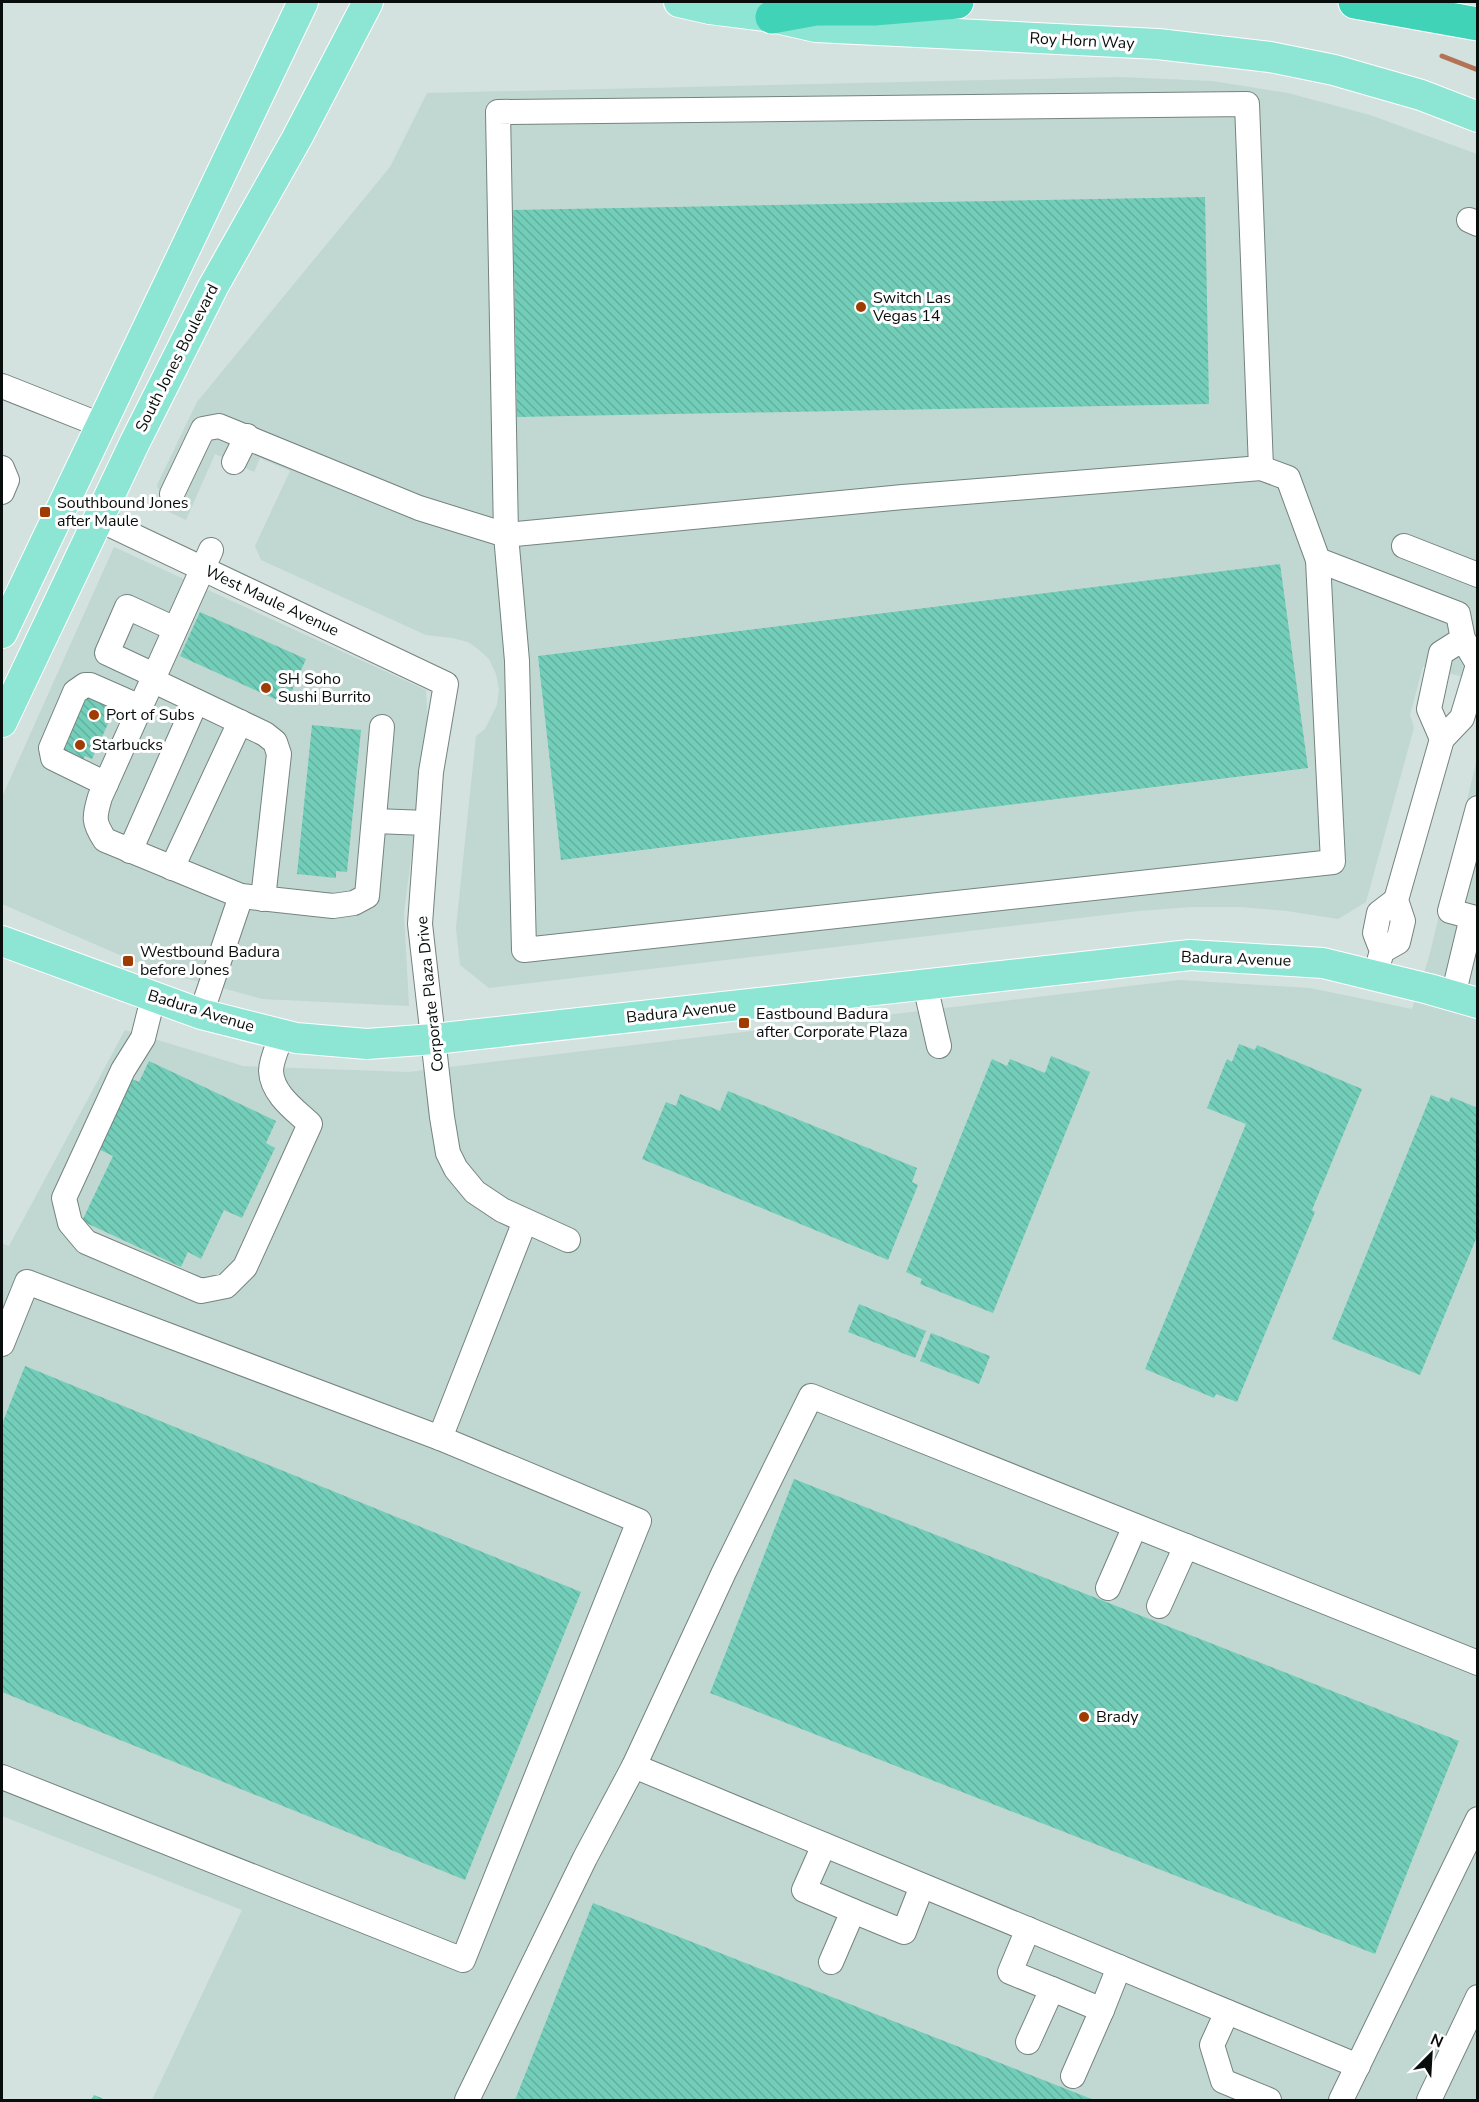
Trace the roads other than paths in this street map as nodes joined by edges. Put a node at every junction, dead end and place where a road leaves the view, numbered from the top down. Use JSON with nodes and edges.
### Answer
{"nodes":[{"id":1,"x":303,"y":2,"type":"edge"},
{"id":2,"x":679,"y":2,"type":"edge"},
{"id":3,"x":957,"y":2,"type":"edge"},
{"id":4,"x":1355,"y":2,"type":"edge"},
{"id":5,"x":371,"y":6,"type":"edge"},
{"id":6,"x":772,"y":17,"type":"junction"},
{"id":7,"x":1478,"y":24,"type":"edge"},
{"id":8,"x":1478,"y":117,"type":"edge"},
{"id":9,"x":2,"y":386,"type":"edge"},
{"id":10,"x":102,"y":426,"type":"junction"},
{"id":11,"x":247,"y":436,"type":"junction"},
{"id":12,"x":234,"y":462,"type":"dead end"},
{"id":13,"x":2,"y":468,"type":"edge"},
{"id":14,"x":1261,"y":468,"type":"junction"},
{"id":15,"x":2,"y":492,"type":"edge"},
{"id":16,"x":172,"y":494,"type":"dead end"},
{"id":17,"x":98,"y":519,"type":"junction"},
{"id":18,"x":506,"y":535,"type":"junction"},
{"id":19,"x":1404,"y":546,"type":"dead end"},
{"id":20,"x":206,"y":559,"type":"junction"},
{"id":21,"x":1318,"y":560,"type":"junction"},
{"id":22,"x":1478,"y":575,"type":"edge"},
{"id":23,"x":175,"y":629,"type":"junction"},
{"id":24,"x":2,"y":633,"type":"edge"},
{"id":25,"x":1463,"y":639,"type":"junction"},
{"id":26,"x":1478,"y":665,"type":"edge"},
{"id":27,"x":153,"y":677,"type":"junction"},
{"id":28,"x":446,"y":684,"type":"joint"},
{"id":29,"x":196,"y":702,"type":"junction"},
{"id":30,"x":140,"y":707,"type":"junction"},
{"id":31,"x":2,"y":722,"type":"edge"},
{"id":32,"x":240,"y":722,"type":"junction"},
{"id":33,"x":382,"y":727,"type":"dead end"},
{"id":34,"x":1442,"y":739,"type":"junction"},
{"id":35,"x":106,"y":784,"type":"junction"},
{"id":36,"x":1478,"y":808,"type":"edge"},
{"id":37,"x":374,"y":821,"type":"junction"},
{"id":38,"x":427,"y":823,"type":"junction"},
{"id":39,"x":130,"y":851,"type":"junction"},
{"id":40,"x":172,"y":868,"type":"junction"},
{"id":41,"x":252,"y":898,"type":"junction"},
{"id":42,"x":1473,"y":930,"type":"edge"},
{"id":43,"x":2,"y":941,"type":"edge"},
{"id":44,"x":1379,"y":964,"type":"junction"},
{"id":45,"x":925,"y":985,"type":"junction"},
{"id":46,"x":153,"y":998,"type":"junction"},
{"id":47,"x":1465,"y":1000,"type":"edge"},
{"id":48,"x":201,"y":1014,"type":"junction"},
{"id":49,"x":282,"y":1035,"type":"junction"},
{"id":50,"x":434,"y":1039,"type":"junction"},
{"id":51,"x":939,"y":1046,"type":"dead end"},
{"id":52,"x":525,"y":1221,"type":"junction"},
{"id":53,"x":568,"y":1240,"type":"dead end"},
{"id":54,"x":2,"y":1344,"type":"edge"},
{"id":55,"x":440,"y":1438,"type":"junction"},
{"id":56,"x":1135,"y":1526,"type":"junction"},
{"id":57,"x":1186,"y":1546,"type":"junction"},
{"id":58,"x":1108,"y":1588,"type":"dead end"},
{"id":59,"x":1159,"y":1606,"type":"dead end"},
{"id":60,"x":1478,"y":1663,"type":"edge"},
{"id":61,"x":634,"y":1766,"type":"junction"},
{"id":62,"x":2,"y":1777,"type":"edge"},
{"id":63,"x":1478,"y":1819,"type":"edge"},
{"id":64,"x":824,"y":1845,"type":"junction"},
{"id":65,"x":922,"y":1886,"type":"junction"},
{"id":66,"x":853,"y":1911,"type":"junction"},
{"id":67,"x":1028,"y":1929,"type":"junction"},
{"id":68,"x":831,"y":1962,"type":"dead end"},
{"id":69,"x":1119,"y":1967,"type":"junction"},
{"id":70,"x":1052,"y":1989,"type":"junction"},
{"id":71,"x":1478,"y":1997,"type":"edge"},
{"id":72,"x":1102,"y":2010,"type":"junction"},
{"id":73,"x":1227,"y":2012,"type":"junction"},
{"id":74,"x":1028,"y":2042,"type":"dead end"},
{"id":75,"x":1358,"y":2066,"type":"junction"},
{"id":76,"x":1073,"y":2076,"type":"dead end"},
{"id":77,"x":467,"y":2100,"type":"edge"},
{"id":78,"x":1269,"y":2100,"type":"edge"},
{"id":79,"x":1341,"y":2100,"type":"edge"},
{"id":80,"x":1430,"y":2100,"type":"edge"}],
"edges":[{"from":1,"to":10,"type":"main road"},
{"from":2,"to":6,"type":"main road","name":"Roy Horn Way"},
{"from":3,"to":6,"type":"highway"},
{"from":4,"to":7,"type":"highway"},
{"from":5,"to":17,"type":"main road","name":"South Jones Boulevard"},
{"from":6,"to":8,"type":"main road","name":"Roy Horn Way"},
{"from":9,"to":10,"type":"street"},
{"from":10,"to":24,"type":"main road"},
{"from":11,"to":12,"type":"street"},
{"from":11,"to":16,"type":"street"},
{"from":11,"to":18,"type":"street"},
{"from":13,"to":15,"type":"street"},
{"from":14,"to":18,"type":"street"},
{"from":14,"to":18,"type":"street"},
{"from":14,"to":21,"type":"street"},
{"from":17,"to":20,"type":"street","name":"West Maule Avenue"},
{"from":17,"to":31,"type":"main road","name":"South Jones Boulevard"},
{"from":18,"to":21,"type":"street"},
{"from":19,"to":22,"type":"street"},
{"from":20,"to":23,"type":"street"},
{"from":20,"to":28,"type":"street","name":"West Maule Avenue"},
{"from":21,"to":25,"type":"street"},
{"from":23,"to":27,"type":"street"},
{"from":23,"to":27,"type":"street"},
{"from":25,"to":26,"type":"street"},
{"from":25,"to":34,"type":"street"},
{"from":26,"to":34,"type":"street"},
{"from":27,"to":29,"type":"street"},
{"from":27,"to":30,"type":"street"},
{"from":28,"to":38,"type":"street","name":"Corporate Plaza Drive"},
{"from":29,"to":32,"type":"street"},
{"from":29,"to":39,"type":"street"},
{"from":30,"to":35,"type":"street"},
{"from":30,"to":35,"type":"street"},
{"from":32,"to":40,"type":"street"},
{"from":32,"to":41,"type":"street"},
{"from":33,"to":37,"type":"street"},
{"from":34,"to":44,"type":"street"},
{"from":35,"to":39,"type":"street"},
{"from":36,"to":42,"type":"street"},
{"from":37,"to":38,"type":"street"},
{"from":37,"to":41,"type":"street"},
{"from":38,"to":50,"type":"street","name":"Corporate Plaza Drive"},
{"from":39,"to":40,"type":"street"},
{"from":40,"to":41,"type":"street"},
{"from":41,"to":48,"type":"street"},
{"from":42,"to":47,"type":"street"},
{"from":43,"to":46,"type":"main road","name":"Badura Avenue"},
{"from":44,"to":45,"type":"main road","name":"Badura Avenue"},
{"from":44,"to":47,"type":"main road","name":"Badura Avenue"},
{"from":45,"to":50,"type":"main road","name":"Badura Avenue"},
{"from":45,"to":51,"type":"street"},
{"from":46,"to":48,"type":"main road","name":"Badura Avenue"},
{"from":46,"to":49,"type":"street"},
{"from":48,"to":49,"type":"main road","name":"Badura Avenue"},
{"from":49,"to":50,"type":"main road","name":"Badura Avenue"},
{"from":50,"to":52,"type":"street","name":"Corporate Plaza Drive"},
{"from":52,"to":53,"type":"street","name":"Corporate Plaza Drive"},
{"from":52,"to":55,"type":"street"},
{"from":54,"to":55,"type":"street"},
{"from":55,"to":62,"type":"street"},
{"from":56,"to":57,"type":"street"},
{"from":56,"to":58,"type":"street"},
{"from":56,"to":61,"type":"street"},
{"from":57,"to":59,"type":"street"},
{"from":57,"to":60,"type":"street"},
{"from":61,"to":64,"type":"street"},
{"from":61,"to":77,"type":"street"},
{"from":63,"to":75,"type":"street"},
{"from":64,"to":65,"type":"street"},
{"from":64,"to":66,"type":"street"},
{"from":65,"to":66,"type":"street"},
{"from":65,"to":67,"type":"street"},
{"from":66,"to":68,"type":"street"},
{"from":67,"to":69,"type":"street"},
{"from":67,"to":70,"type":"street"},
{"from":69,"to":72,"type":"street"},
{"from":69,"to":73,"type":"street"},
{"from":70,"to":72,"type":"street"},
{"from":70,"to":74,"type":"street"},
{"from":71,"to":80,"type":"street"},
{"from":72,"to":76,"type":"street"},
{"from":73,"to":75,"type":"street"},
{"from":73,"to":78,"type":"street"},
{"from":75,"to":79,"type":"street"}]}
